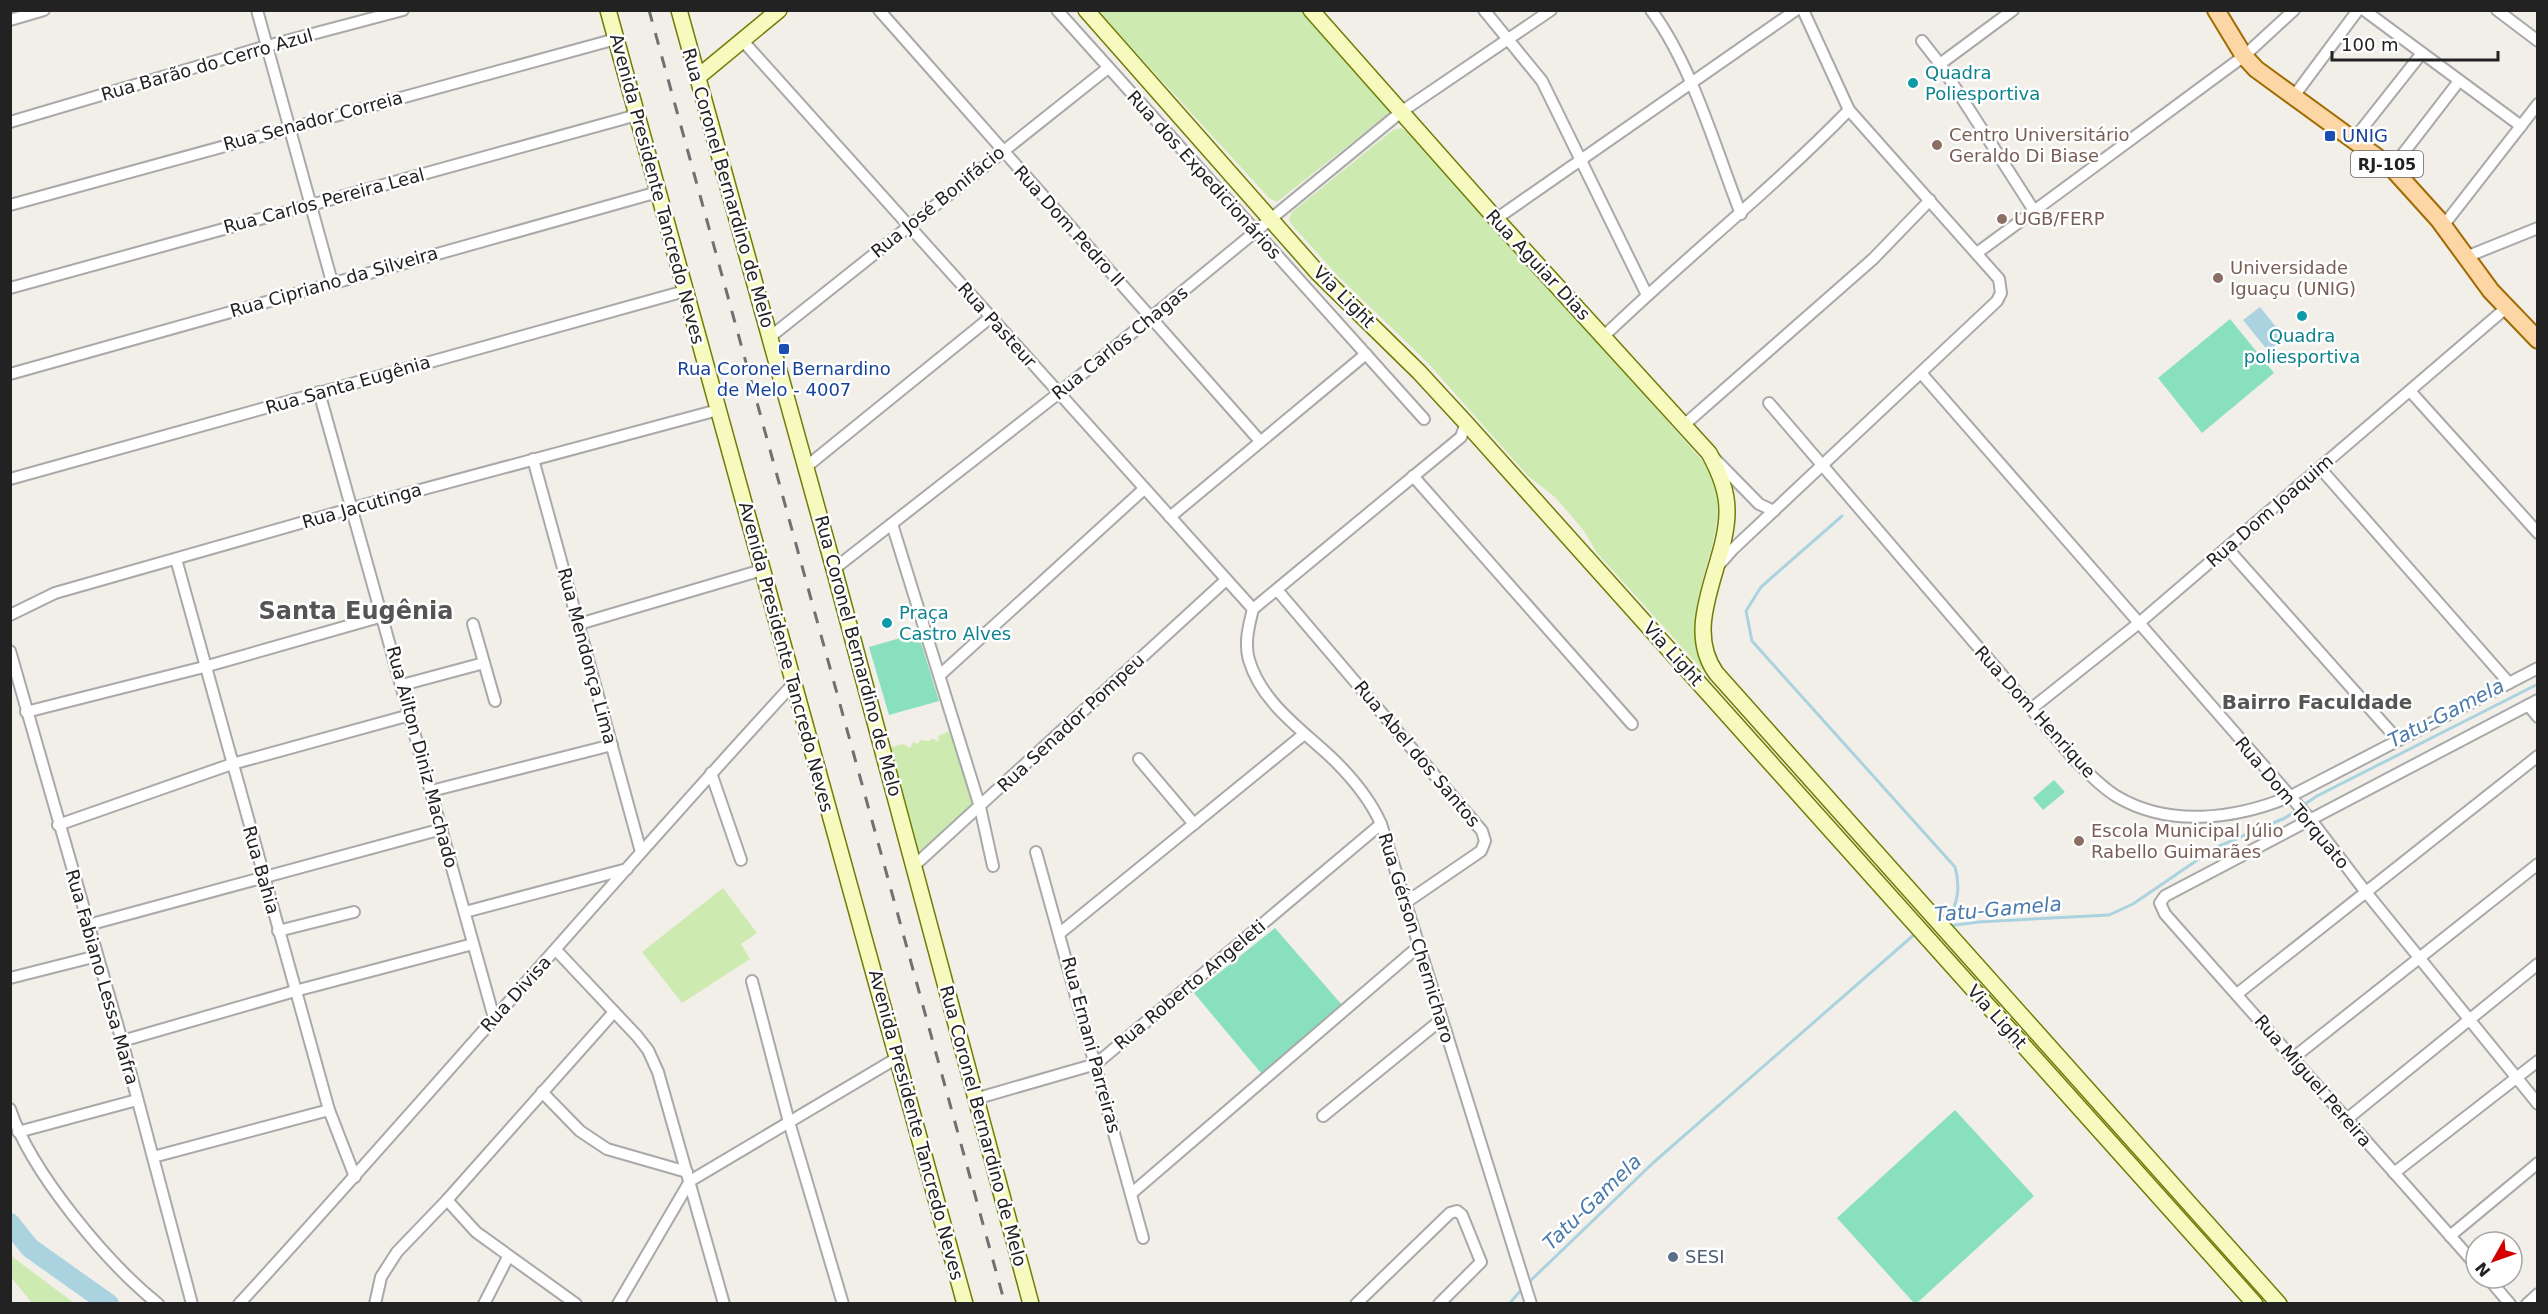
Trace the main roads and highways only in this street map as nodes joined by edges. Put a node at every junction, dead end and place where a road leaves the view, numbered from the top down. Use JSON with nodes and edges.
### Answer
{"nodes":[{"id":1,"x":2216,"y":10,"type":"edge"},
{"id":2,"x":2538,"y":340,"type":"edge"}],
"edges":[{"from":1,"to":2,"type":"main road","number":"RJ-105"}]}
